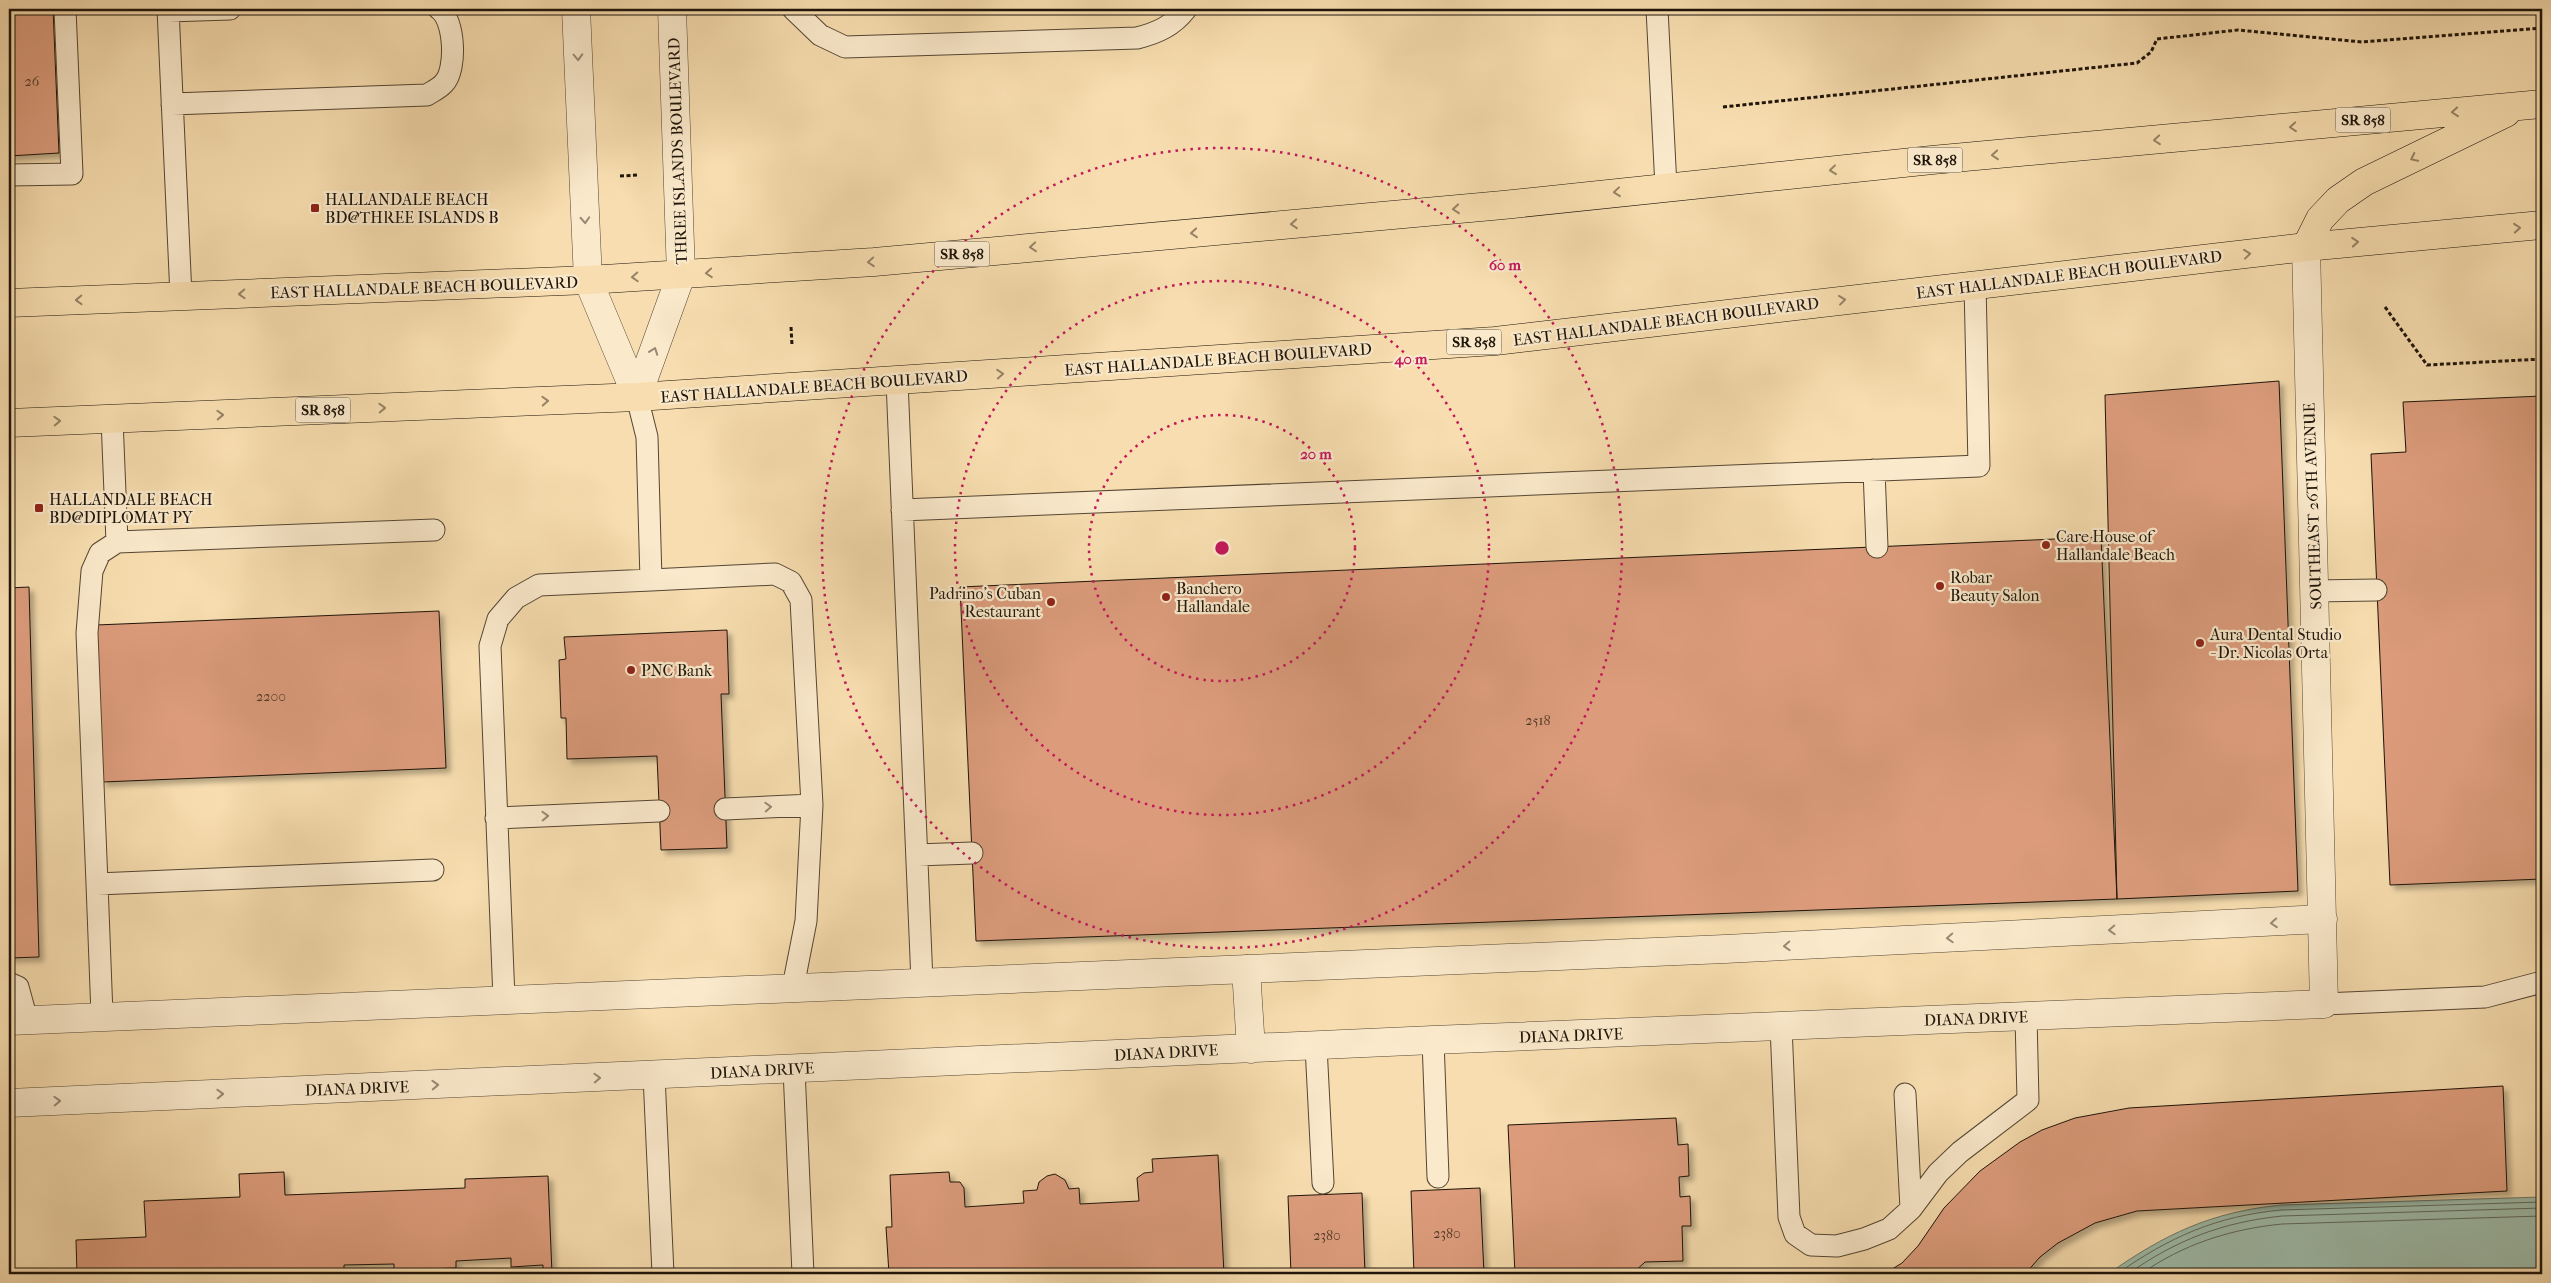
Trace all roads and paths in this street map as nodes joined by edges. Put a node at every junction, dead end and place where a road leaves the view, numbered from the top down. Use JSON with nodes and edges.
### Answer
{"nodes":[{"id":1,"x":65,"y":9,"type":"edge"},
{"id":2,"x":230,"y":9,"type":"edge"},
{"id":3,"x":439,"y":9,"type":"edge"},
{"id":4,"x":576,"y":9,"type":"edge"},
{"id":5,"x":672,"y":9,"type":"edge"},
{"id":6,"x":793,"y":9,"type":"edge"},
{"id":7,"x":1186,"y":9,"type":"edge"},
{"id":8,"x":1657,"y":9,"type":"edge"},
{"id":9,"x":168,"y":10,"type":"edge"},
{"id":10,"x":2542,"y":28,"type":"edge"},
{"id":11,"x":172,"y":104,"type":"junction"},
{"id":12,"x":2531,"y":105,"type":"edge"},
{"id":13,"x":1723,"y":107,"type":"dead end"},
{"id":14,"x":9,"y":175,"type":"edge"},
{"id":15,"x":639,"y":175,"type":"dead end"},
{"id":16,"x":618,"y":177,"type":"dead end"},
{"id":17,"x":1666,"y":187,"type":"junction"},
{"id":18,"x":2542,"y":226,"type":"edge"},
{"id":19,"x":2306,"y":247,"type":"junction"},
{"id":20,"x":681,"y":275,"type":"junction"},
{"id":21,"x":588,"y":280,"type":"junction"},
{"id":22,"x":1975,"y":284,"type":"junction"},
{"id":23,"x":181,"y":296,"type":"junction"},
{"id":24,"x":9,"y":303,"type":"edge"},
{"id":25,"x":2385,"y":307,"type":"dead end"},
{"id":26,"x":791,"y":327,"type":"dead end"},
{"id":27,"x":792,"y":345,"type":"dead end"},
{"id":28,"x":2542,"y":359,"type":"edge"},
{"id":29,"x":897,"y":380,"type":"junction"},
{"id":30,"x":637,"y":397,"type":"junction"},
{"id":31,"x":112,"y":419,"type":"junction"},
{"id":32,"x":9,"y":424,"type":"edge"},
{"id":33,"x":1874,"y":470,"type":"junction"},
{"id":34,"x":902,"y":510,"type":"junction"},
{"id":35,"x":434,"y":530,"type":"dead end"},
{"id":36,"x":117,"y":542,"type":"junction"},
{"id":37,"x":1878,"y":547,"type":"dead end"},
{"id":38,"x":651,"y":580,"type":"junction"},
{"id":39,"x":2376,"y":590,"type":"dead end"},
{"id":40,"x":2314,"y":591,"type":"junction"},
{"id":41,"x":812,"y":805,"type":"junction"},
{"id":42,"x":725,"y":809,"type":"dead end"},
{"id":43,"x":659,"y":811,"type":"dead end"},
{"id":44,"x":496,"y":818,"type":"junction"},
{"id":45,"x":972,"y":853,"type":"dead end"},
{"id":46,"x":917,"y":855,"type":"junction"},
{"id":47,"x":433,"y":870,"type":"dead end"},
{"id":48,"x":97,"y":884,"type":"junction"},
{"id":49,"x":2323,"y":919,"type":"junction"},
{"id":50,"x":1246,"y":969,"type":"junction"},
{"id":51,"x":922,"y":982,"type":"junction"},
{"id":52,"x":2542,"y":982,"type":"edge"},
{"id":53,"x":9,"y":983,"type":"edge"},
{"id":54,"x":793,"y":987,"type":"junction"},
{"id":55,"x":504,"y":999,"type":"junction"},
{"id":56,"x":2324,"y":1004,"type":"junction"},
{"id":57,"x":102,"y":1015,"type":"junction"},
{"id":58,"x":2026,"y":1016,"type":"junction"},
{"id":59,"x":18,"y":1020,"type":"edge"},
{"id":60,"x":1781,"y":1026,"type":"junction"},
{"id":61,"x":1433,"y":1040,"type":"junction"},
{"id":62,"x":1316,"y":1046,"type":"junction"},
{"id":63,"x":1251,"y":1049,"type":"junction"},
{"id":64,"x":794,"y":1068,"type":"junction"},
{"id":65,"x":654,"y":1075,"type":"junction"},
{"id":66,"x":1905,"y":1094,"type":"dead end"},
{"id":67,"x":9,"y":1103,"type":"edge"},
{"id":68,"x":1438,"y":1177,"type":"dead end"},
{"id":69,"x":1323,"y":1183,"type":"dead end"},
{"id":70,"x":1911,"y":1209,"type":"junction"},
{"id":71,"x":664,"y":1274,"type":"edge"},
{"id":72,"x":803,"y":1274,"type":"edge"}],
"edges":[{"from":1,"to":14,"type":"lane"},
{"from":2,"to":9,"type":"lane"},
{"from":3,"to":11,"type":"lane"},
{"from":4,"to":21,"type":"street","one_way":true},
{"from":5,"to":20,"type":"street","name":"THREE ISLANDS BOULEVARD"},
{"from":6,"to":7,"type":"lane"},
{"from":8,"to":17,"type":"lane"},
{"from":9,"to":11,"type":"lane"},
{"from":10,"to":13,"type":"path"},
{"from":11,"to":23,"type":"lane"},
{"from":12,"to":17,"type":"main road","name":"EAST HALLANDALE BEACH BOULEVARD","number":"SR 858","one_way":true},
{"from":12,"to":19,"type":"main road","one_way":true},
{"from":15,"to":16,"type":"path"},
{"from":17,"to":20,"type":"main road","name":"EAST HALLANDALE BEACH BOULEVARD","number":"SR 858","one_way":true},
{"from":19,"to":18,"type":"main road","name":"EAST HALLANDALE BEACH BOULEVARD","number":"SR 858","one_way":true},
{"from":22,"to":19,"type":"main road","name":"EAST HALLANDALE BEACH BOULEVARD","number":"SR 858","one_way":true},
{"from":19,"to":40,"type":"street","name":"SOUTHEAST 26TH AVENUE"},
{"from":20,"to":21,"type":"main road","name":"EAST HALLANDALE BEACH BOULEVARD","number":"SR 858","one_way":true},
{"from":30,"to":20,"type":"street","name":"THREE ISLANDS BOULEVARD","one_way":true},
{"from":21,"to":23,"type":"main road","name":"EAST HALLANDALE BEACH BOULEVARD","number":"SR 858","one_way":true},
{"from":21,"to":30,"type":"street"},
{"from":29,"to":22,"type":"main road","name":"EAST HALLANDALE BEACH BOULEVARD","number":"SR 858","one_way":true},
{"from":22,"to":33,"type":"lane"},
{"from":23,"to":24,"type":"main road","name":"EAST HALLANDALE BEACH BOULEVARD","number":"SR 858","one_way":true},
{"from":25,"to":28,"type":"path"},
{"from":26,"to":27,"type":"path"},
{"from":29,"to":30,"type":"main road","name":"EAST HALLANDALE BEACH BOULEVARD","number":"SR 858"},
{"from":29,"to":34,"type":"lane"},
{"from":31,"to":30,"type":"main road","name":"EAST HALLANDALE BEACH BOULEVARD","number":"SR 858","one_way":true},
{"from":30,"to":38,"type":"lane"},
{"from":32,"to":31,"type":"main road","name":"EAST HALLANDALE BEACH BOULEVARD","number":"SR 858","one_way":true},
{"from":31,"to":36,"type":"lane"},
{"from":33,"to":34,"type":"lane"},
{"from":33,"to":37,"type":"lane"},
{"from":34,"to":46,"type":"lane"},
{"from":35,"to":36,"type":"lane"},
{"from":36,"to":48,"type":"lane"},
{"from":38,"to":41,"type":"lane"},
{"from":38,"to":44,"type":"lane"},
{"from":39,"to":40,"type":"lane"},
{"from":40,"to":49,"type":"street","name":"SOUTHEAST 26TH AVENUE"},
{"from":42,"to":41,"type":"lane","one_way":true},
{"from":41,"to":54,"type":"lane"},
{"from":44,"to":43,"type":"lane","one_way":true},
{"from":44,"to":55,"type":"lane"},
{"from":45,"to":46,"type":"lane"},
{"from":46,"to":51,"type":"lane"},
{"from":47,"to":48,"type":"lane"},
{"from":48,"to":57,"type":"lane"},
{"from":49,"to":50,"type":"street","one_way":true},
{"from":49,"to":56,"type":"street","name":"SOUTHEAST 26TH AVENUE"},
{"from":50,"to":51,"type":"street"},
{"from":50,"to":63,"type":"street"},
{"from":51,"to":54,"type":"street"},
{"from":52,"to":56,"type":"lane"},
{"from":53,"to":59,"type":"lane"},
{"from":54,"to":55,"type":"street"},
{"from":55,"to":57,"type":"street"},
{"from":56,"to":58,"type":"street","name":"DIANA DRIVE"},
{"from":57,"to":59,"type":"street"},
{"from":58,"to":60,"type":"street","name":"DIANA DRIVE"},
{"from":58,"to":70,"type":"lane"},
{"from":60,"to":61,"type":"street","name":"DIANA DRIVE"},
{"from":60,"to":70,"type":"lane"},
{"from":61,"to":62,"type":"street","name":"DIANA DRIVE"},
{"from":61,"to":68,"type":"lane"},
{"from":62,"to":63,"type":"street","name":"DIANA DRIVE"},
{"from":62,"to":69,"type":"lane"},
{"from":63,"to":64,"type":"street","name":"DIANA DRIVE"},
{"from":64,"to":65,"type":"street","name":"DIANA DRIVE"},
{"from":64,"to":72,"type":"lane"},
{"from":67,"to":65,"type":"street","name":"DIANA DRIVE","one_way":true},
{"from":65,"to":71,"type":"lane"},
{"from":66,"to":70,"type":"lane"}]}
